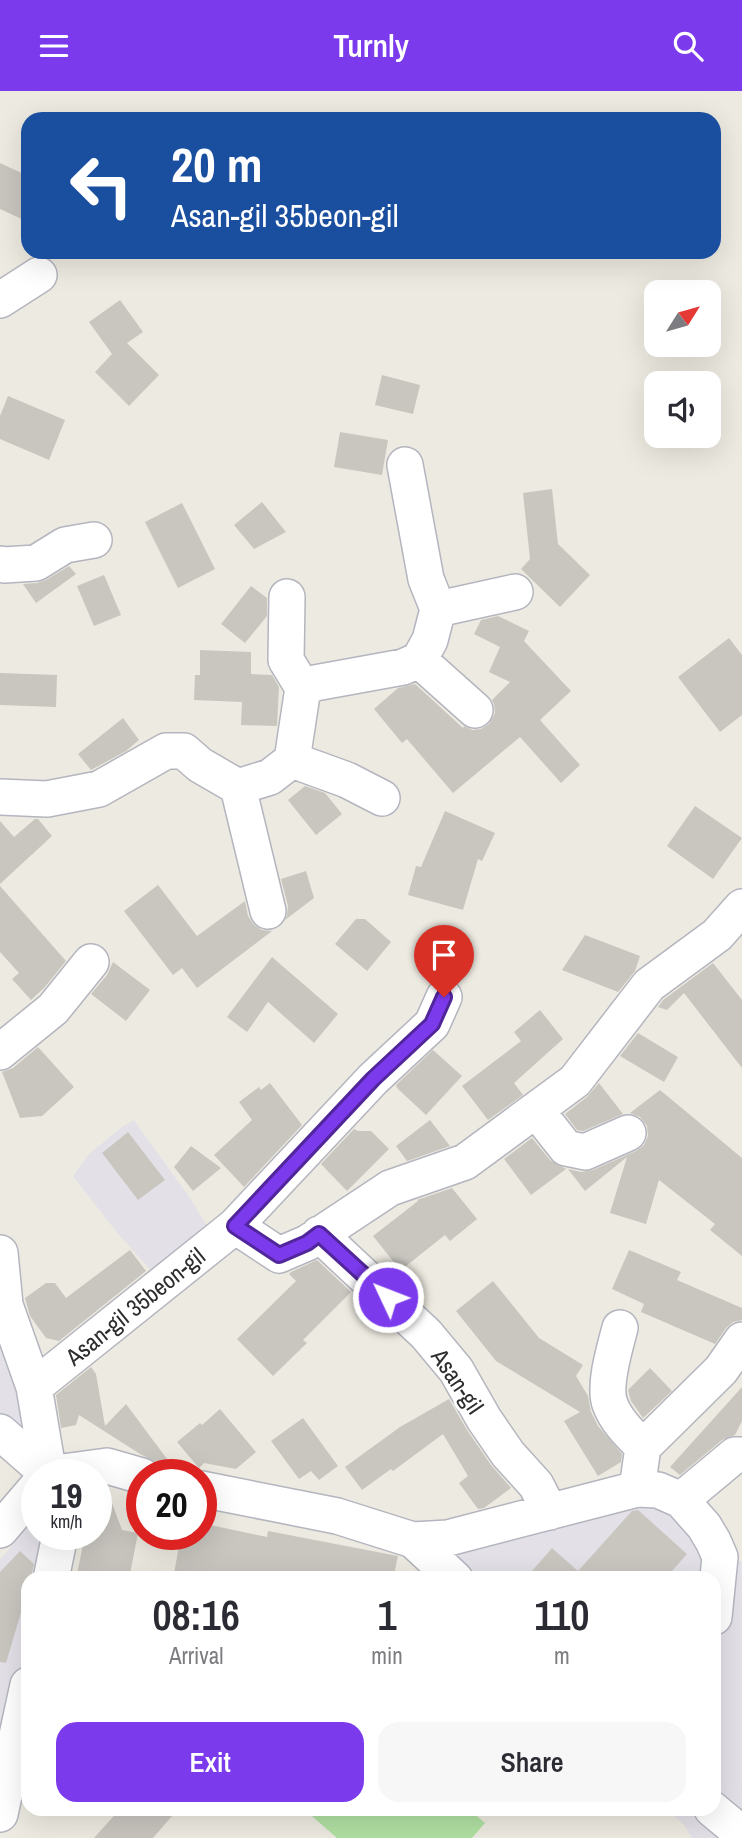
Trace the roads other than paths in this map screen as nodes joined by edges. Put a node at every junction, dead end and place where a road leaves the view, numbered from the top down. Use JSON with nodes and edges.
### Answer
{"nodes":[{"id":1,"x":39,"y":275,"type":"dead end"},
{"id":2,"x":0,"y":300,"type":"edge"},
{"id":3,"x":404,"y":464,"type":"dead end"},
{"id":4,"x":94,"y":540,"type":"dead end"},
{"id":5,"x":0,"y":563,"type":"edge"},
{"id":6,"x":515,"y":593,"type":"dead end"},
{"id":7,"x":287,"y":597,"type":"dead end"},
{"id":8,"x":438,"y":609,"type":"junction"},
{"id":9,"x":419,"y":660,"type":"junction"},
{"id":10,"x":303,"y":688,"type":"junction"},
{"id":11,"x":475,"y":710,"type":"dead end"},
{"id":12,"x":292,"y":760,"type":"junction"},
{"id":13,"x":238,"y":787,"type":"junction"},
{"id":14,"x":0,"y":797,"type":"edge"},
{"id":15,"x":382,"y":798,"type":"dead end"},
{"id":16,"x":742,"y":907,"type":"edge"},
{"id":17,"x":268,"y":911,"type":"dead end"},
{"id":18,"x":91,"y":962,"type":"dead end"},
{"id":19,"x":444,"y":997,"type":"dead end"},
{"id":20,"x":0,"y":1052,"type":"edge"},
{"id":21,"x":536,"y":1110,"type":"junction"},
{"id":22,"x":628,"y":1133,"type":"dead end"},
{"id":23,"x":235,"y":1226,"type":"junction"},
{"id":24,"x":319,"y":1234,"type":"junction"},
{"id":25,"x":0,"y":1253,"type":"edge"},
{"id":26,"x":620,"y":1328,"type":"dead end"},
{"id":27,"x":742,"y":1340,"type":"edge"},
{"id":28,"x":34,"y":1387,"type":"junction"},
{"id":29,"x":0,"y":1432,"type":"edge"},
{"id":30,"x":643,"y":1447,"type":"junction"},
{"id":31,"x":742,"y":1455,"type":"edge"},
{"id":32,"x":26,"y":1459,"type":"edge"},
{"id":33,"x":43,"y":1459,"type":"edge"},
{"id":34,"x":637,"y":1489,"type":"junction"},
{"id":35,"x":217,"y":1492,"type":"edge"},
{"id":36,"x":681,"y":1500,"type":"junction"},
{"id":37,"x":21,"y":1506,"type":"edge"},
{"id":38,"x":550,"y":1512,"type":"junction"},
{"id":39,"x":0,"y":1530,"type":"edge"},
{"id":40,"x":412,"y":1540,"type":"junction"},
{"id":41,"x":58,"y":1550,"type":"edge"},
{"id":42,"x":731,"y":1556,"type":"edge"},
{"id":43,"x":53,"y":1571,"type":"edge"},
{"id":44,"x":446,"y":1571,"type":"edge"},
{"id":45,"x":721,"y":1592,"type":"edge"},
{"id":46,"x":21,"y":1717,"type":"edge"},
{"id":47,"x":0,"y":1814,"type":"edge"},
{"id":48,"x":720,"y":1816,"type":"edge"},
{"id":49,"x":742,"y":1834,"type":"edge"}],
"edges":[{"from":1,"to":2,"type":"street"},
{"from":3,"to":8,"type":"street"},
{"from":4,"to":5,"type":"street"},
{"from":6,"to":8,"type":"street"},
{"from":7,"to":10,"type":"street"},
{"from":8,"to":9,"type":"street"},
{"from":9,"to":10,"type":"street"},
{"from":9,"to":11,"type":"street"},
{"from":10,"to":12,"type":"street"},
{"from":12,"to":13,"type":"street"},
{"from":12,"to":15,"type":"street"},
{"from":13,"to":14,"type":"street"},
{"from":13,"to":17,"type":"street"},
{"from":16,"to":21,"type":"street"},
{"from":18,"to":20,"type":"street"},
{"from":19,"to":23,"type":"street","name":"Asan-gil 35beon-gil"},
{"from":21,"to":22,"type":"street"},
{"from":21,"to":24,"type":"street"},
{"from":23,"to":24,"type":"street"},
{"from":23,"to":28,"type":"street","name":"Asan-gil 35beon-gil"},
{"from":24,"to":38,"type":"street","name":"Asan-gil"},
{"from":25,"to":28,"type":"street"},
{"from":26,"to":30,"type":"street"},
{"from":27,"to":30,"type":"street"},
{"from":28,"to":33,"type":"street"},
{"from":29,"to":32,"type":"street"},
{"from":30,"to":34,"type":"street"},
{"from":31,"to":36,"type":"street"},
{"from":34,"to":36,"type":"street"},
{"from":34,"to":38,"type":"street"},
{"from":35,"to":40,"type":"street"},
{"from":36,"to":42,"type":"street"},
{"from":37,"to":39,"type":"street"},
{"from":38,"to":40,"type":"street"},
{"from":40,"to":44,"type":"street"},
{"from":41,"to":43,"type":"street"},
{"from":42,"to":45,"type":"street"},
{"from":46,"to":47,"type":"street"},
{"from":48,"to":49,"type":"street"}]}
